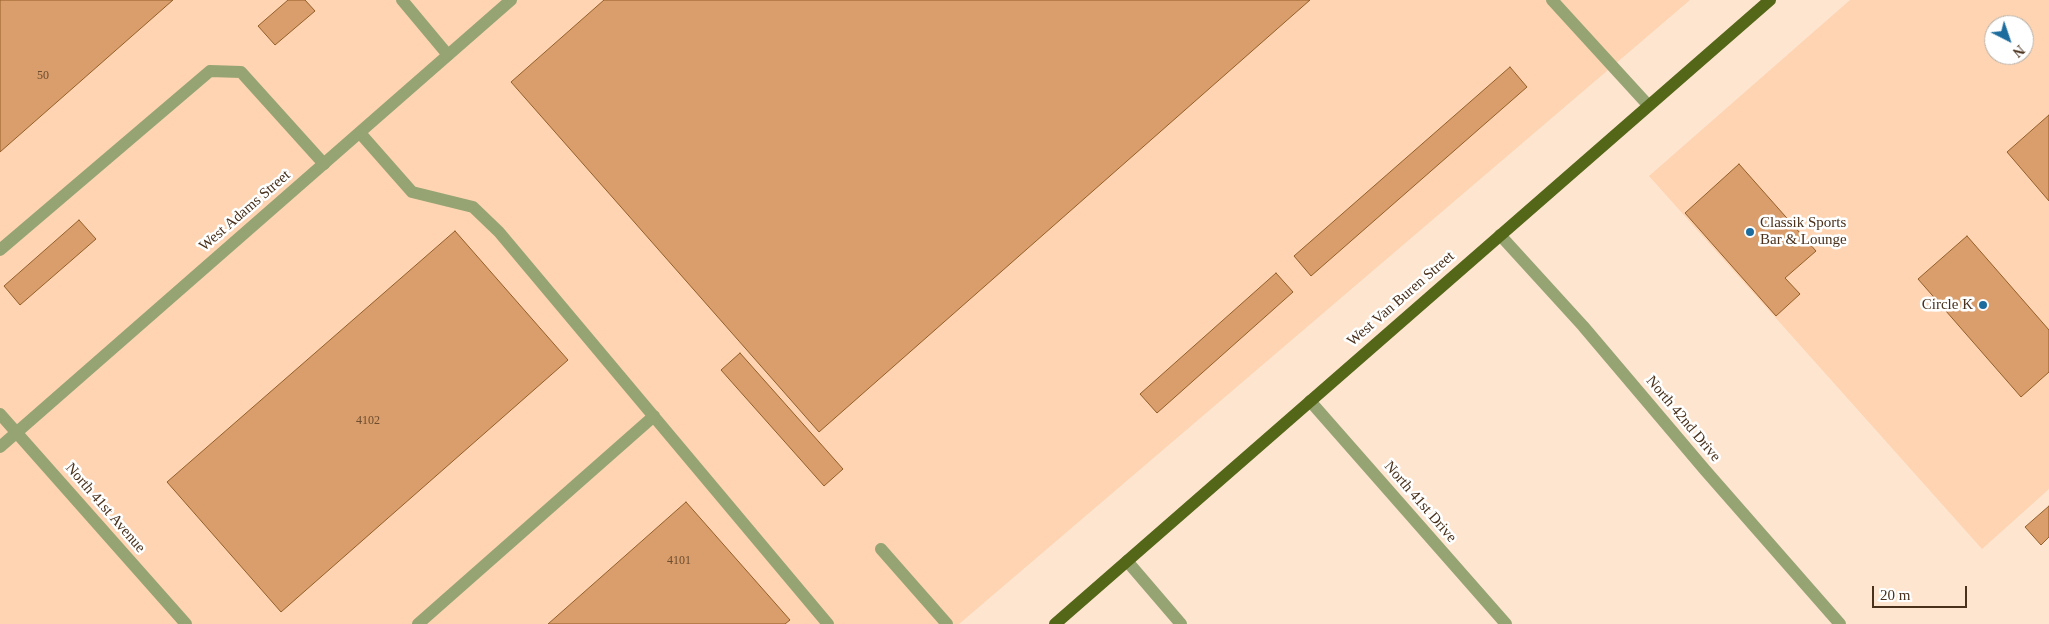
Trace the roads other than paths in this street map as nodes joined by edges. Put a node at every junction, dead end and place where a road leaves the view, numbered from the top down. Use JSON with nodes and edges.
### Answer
{"nodes":[{"id":1,"x":402,"y":0,"type":"edge"},
{"id":2,"x":511,"y":0,"type":"edge"},
{"id":3,"x":1552,"y":0,"type":"edge"},
{"id":4,"x":1770,"y":0,"type":"edge"},
{"id":5,"x":448,"y":55,"type":"junction"},
{"id":6,"x":1648,"y":106,"type":"junction"},
{"id":7,"x":360,"y":133,"type":"junction"},
{"id":8,"x":324,"y":164,"type":"junction"},
{"id":9,"x":1500,"y":235,"type":"junction"},
{"id":10,"x":0,"y":250,"type":"edge"},
{"id":11,"x":1310,"y":401,"type":"junction"},
{"id":12,"x":0,"y":414,"type":"edge"},
{"id":13,"x":654,"y":416,"type":"junction"},
{"id":14,"x":17,"y":433,"type":"junction"},
{"id":15,"x":0,"y":448,"type":"edge"},
{"id":16,"x":881,"y":549,"type":"dead end"},
{"id":17,"x":1127,"y":561,"type":"junction"},
{"id":18,"x":1060,"y":622,"type":"edge"},
{"id":19,"x":186,"y":624,"type":"edge"},
{"id":20,"x":418,"y":624,"type":"edge"},
{"id":21,"x":828,"y":624,"type":"edge"},
{"id":22,"x":947,"y":624,"type":"edge"},
{"id":23,"x":1181,"y":624,"type":"edge"},
{"id":24,"x":1506,"y":624,"type":"edge"},
{"id":25,"x":1840,"y":624,"type":"edge"}],
"edges":[{"from":1,"to":5,"type":"street"},
{"from":2,"to":5,"type":"street","name":"West Adams Street"},
{"from":3,"to":6,"type":"street"},
{"from":4,"to":6,"type":"main road","name":"West Van Buren Street"},
{"from":5,"to":7,"type":"street","name":"West Adams Street"},
{"from":6,"to":9,"type":"main road","name":"West Van Buren Street"},
{"from":7,"to":8,"type":"street","name":"West Adams Street"},
{"from":7,"to":13,"type":"street"},
{"from":8,"to":10,"type":"street"},
{"from":8,"to":14,"type":"street","name":"West Adams Street"},
{"from":9,"to":11,"type":"main road","name":"West Van Buren Street"},
{"from":9,"to":25,"type":"street","name":"North 42nd Drive"},
{"from":11,"to":17,"type":"main road","name":"West Van Buren Street"},
{"from":11,"to":24,"type":"street","name":"North 41st Drive"},
{"from":12,"to":14,"type":"street","name":"North 41st Avenue"},
{"from":13,"to":20,"type":"street"},
{"from":13,"to":21,"type":"street"},
{"from":14,"to":15,"type":"street","name":"West Adams Street"},
{"from":14,"to":19,"type":"street","name":"North 41st Avenue"},
{"from":16,"to":22,"type":"street"},
{"from":17,"to":18,"type":"main road","name":"West Van Buren Street"},
{"from":17,"to":23,"type":"street"}]}
